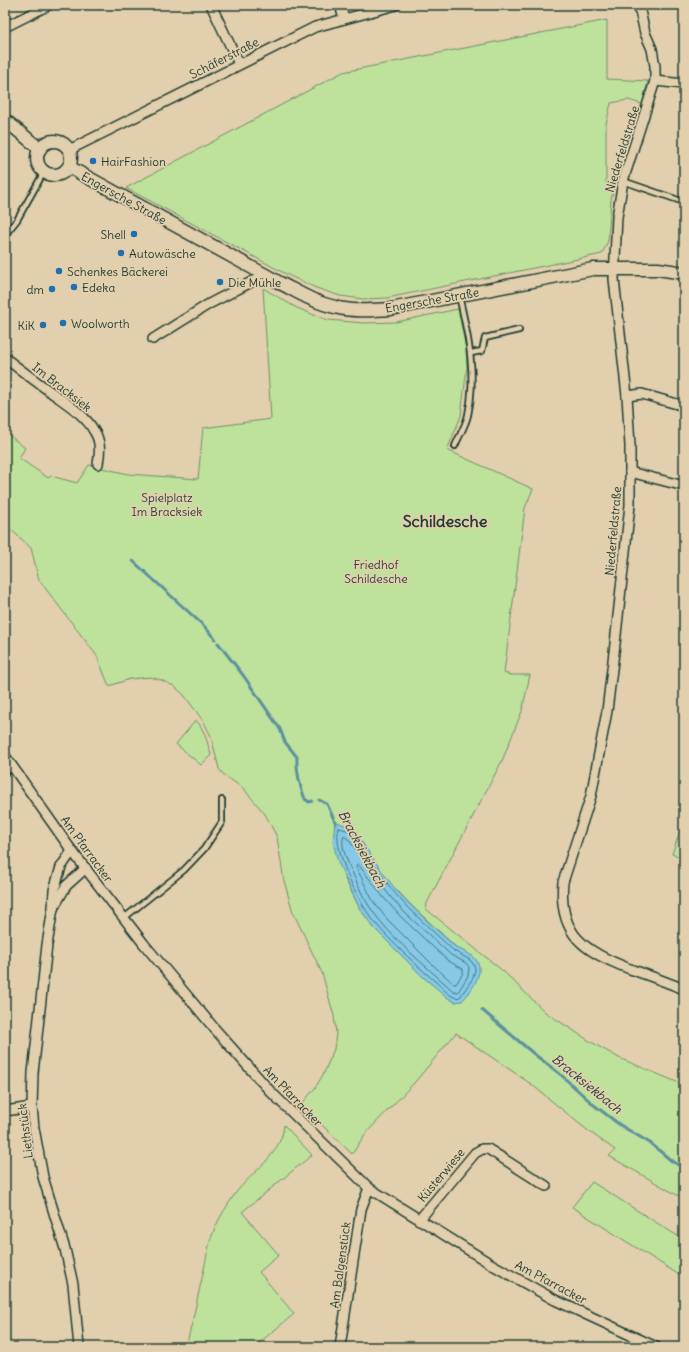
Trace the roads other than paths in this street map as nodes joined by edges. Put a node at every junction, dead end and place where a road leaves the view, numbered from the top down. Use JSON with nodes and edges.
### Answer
{"nodes":[{"id":1,"x":48,"y":5,"type":"edge"},
{"id":2,"x":211,"y":5,"type":"edge"},
{"id":3,"x":340,"y":5,"type":"edge"},
{"id":4,"x":396,"y":5,"type":"edge"},
{"id":5,"x":640,"y":5,"type":"edge"},
{"id":6,"x":344,"y":19,"type":"junction"},
{"id":7,"x":5,"y":27,"type":"edge"},
{"id":8,"x":238,"y":64,"type":"junction"},
{"id":9,"x":655,"y":81,"type":"junction"},
{"id":10,"x":684,"y":84,"type":"edge"},
{"id":11,"x":5,"y":120,"type":"edge"},
{"id":12,"x":40,"y":149,"type":"junction"},
{"id":13,"x":69,"y":150,"type":"junction"},
{"id":14,"x":69,"y":167,"type":"junction"},
{"id":15,"x":44,"y":172,"type":"junction"},
{"id":16,"x":623,"y":181,"type":"junction"},
{"id":17,"x":684,"y":202,"type":"edge"},
{"id":18,"x":5,"y":225,"type":"edge"},
{"id":19,"x":10,"y":229,"type":"junction"},
{"id":20,"x":5,"y":235,"type":"edge"},
{"id":21,"x":614,"y":268,"type":"junction"},
{"id":22,"x":262,"y":272,"type":"junction"},
{"id":23,"x":684,"y":273,"type":"edge"},
{"id":24,"x":459,"y":296,"type":"junction"},
{"id":25,"x":519,"y":330,"type":"dead end"},
{"id":26,"x":153,"y":339,"type":"dead end"},
{"id":27,"x":471,"y":353,"type":"junction"},
{"id":28,"x":5,"y":358,"type":"edge"},
{"id":29,"x":627,"y":396,"type":"junction"},
{"id":30,"x":684,"y":406,"type":"edge"},
{"id":31,"x":455,"y":446,"type":"dead end"},
{"id":32,"x":98,"y":464,"type":"dead end"},
{"id":33,"x":630,"y":472,"type":"junction"},
{"id":34,"x":684,"y":486,"type":"edge"},
{"id":35,"x":5,"y":756,"type":"edge"},
{"id":36,"x":13,"y":767,"type":"junction"},
{"id":37,"x":5,"y":773,"type":"edge"},
{"id":38,"x":222,"y":800,"type":"dead end"},
{"id":39,"x":72,"y":851,"type":"junction"},
{"id":40,"x":86,"y":868,"type":"junction"},
{"id":41,"x":54,"y":908,"type":"junction"},
{"id":42,"x":124,"y":918,"type":"junction"},
{"id":43,"x":684,"y":989,"type":"edge"},
{"id":44,"x":32,"y":1107,"type":"junction"},
{"id":45,"x":5,"y":1111,"type":"edge"},
{"id":46,"x":546,"y":1186,"type":"dead end"},
{"id":47,"x":369,"y":1188,"type":"junction"},
{"id":48,"x":419,"y":1220,"type":"junction"},
{"id":49,"x":79,"y":1347,"type":"edge"},
{"id":50,"x":340,"y":1347,"type":"edge"},
{"id":51,"x":656,"y":1347,"type":"edge"}],
"edges":[{"from":1,"to":7,"type":"street"},
{"from":2,"to":8,"type":"street"},
{"from":3,"to":6,"type":"street"},
{"from":4,"to":6,"type":"street","name":"Schäferstraße"},
{"from":5,"to":9,"type":"street","name":"Niederfeldstraße"},
{"from":6,"to":8,"type":"street","name":"Schäferstraße"},
{"from":8,"to":13,"type":"street","name":"Schäferstraße"},
{"from":9,"to":10,"type":"street"},
{"from":9,"to":16,"type":"street","name":"Niederfeldstraße"},
{"from":11,"to":12,"type":"main road"},
{"from":12,"to":13,"type":"main road"},
{"from":12,"to":15,"type":"main road"},
{"from":13,"to":14,"type":"main road"},
{"from":14,"to":15,"type":"main road"},
{"from":14,"to":22,"type":"main road","name":"Engersche Straße"},
{"from":15,"to":19,"type":"lane"},
{"from":16,"to":17,"type":"lane"},
{"from":16,"to":21,"type":"street","name":"Niederfeldstraße"},
{"from":18,"to":19,"type":"lane"},
{"from":19,"to":20,"type":"lane"},
{"from":21,"to":23,"type":"main road","name":"Engersche Straße"},
{"from":21,"to":24,"type":"main road","name":"Engersche Straße"},
{"from":21,"to":29,"type":"street","name":"Niederfeldstraße"},
{"from":22,"to":24,"type":"main road","name":"Engersche Straße"},
{"from":22,"to":26,"type":"street"},
{"from":24,"to":27,"type":"lane"},
{"from":25,"to":27,"type":"lane"},
{"from":27,"to":31,"type":"lane"},
{"from":28,"to":32,"type":"street","name":"Im Bracksiek"},
{"from":29,"to":30,"type":"street"},
{"from":29,"to":33,"type":"street","name":"Niederfeldstraße"},
{"from":33,"to":34,"type":"street"},
{"from":33,"to":43,"type":"street","name":"Niederfeldstraße"},
{"from":35,"to":36,"type":"street","name":"Am Pfarracker"},
{"from":36,"to":37,"type":"lane"},
{"from":36,"to":39,"type":"street","name":"Am Pfarracker"},
{"from":38,"to":42,"type":"lane"},
{"from":39,"to":40,"type":"street","name":"Am Pfarracker"},
{"from":39,"to":41,"type":"street","name":"Liethstück"},
{"from":40,"to":41,"type":"street","name":"Liethstück"},
{"from":40,"to":42,"type":"street","name":"Am Pfarracker"},
{"from":41,"to":44,"type":"street","name":"Liethstück"},
{"from":42,"to":47,"type":"street","name":"Am Pfarracker"},
{"from":44,"to":45,"type":"street"},
{"from":44,"to":49,"type":"street","name":"Liethstück"},
{"from":46,"to":48,"type":"street","name":"Küsterwiese"},
{"from":47,"to":48,"type":"street","name":"Am Pfarracker"},
{"from":47,"to":50,"type":"street","name":"Am Balgenstück"},
{"from":48,"to":51,"type":"street","name":"Am Pfarracker"}]}
